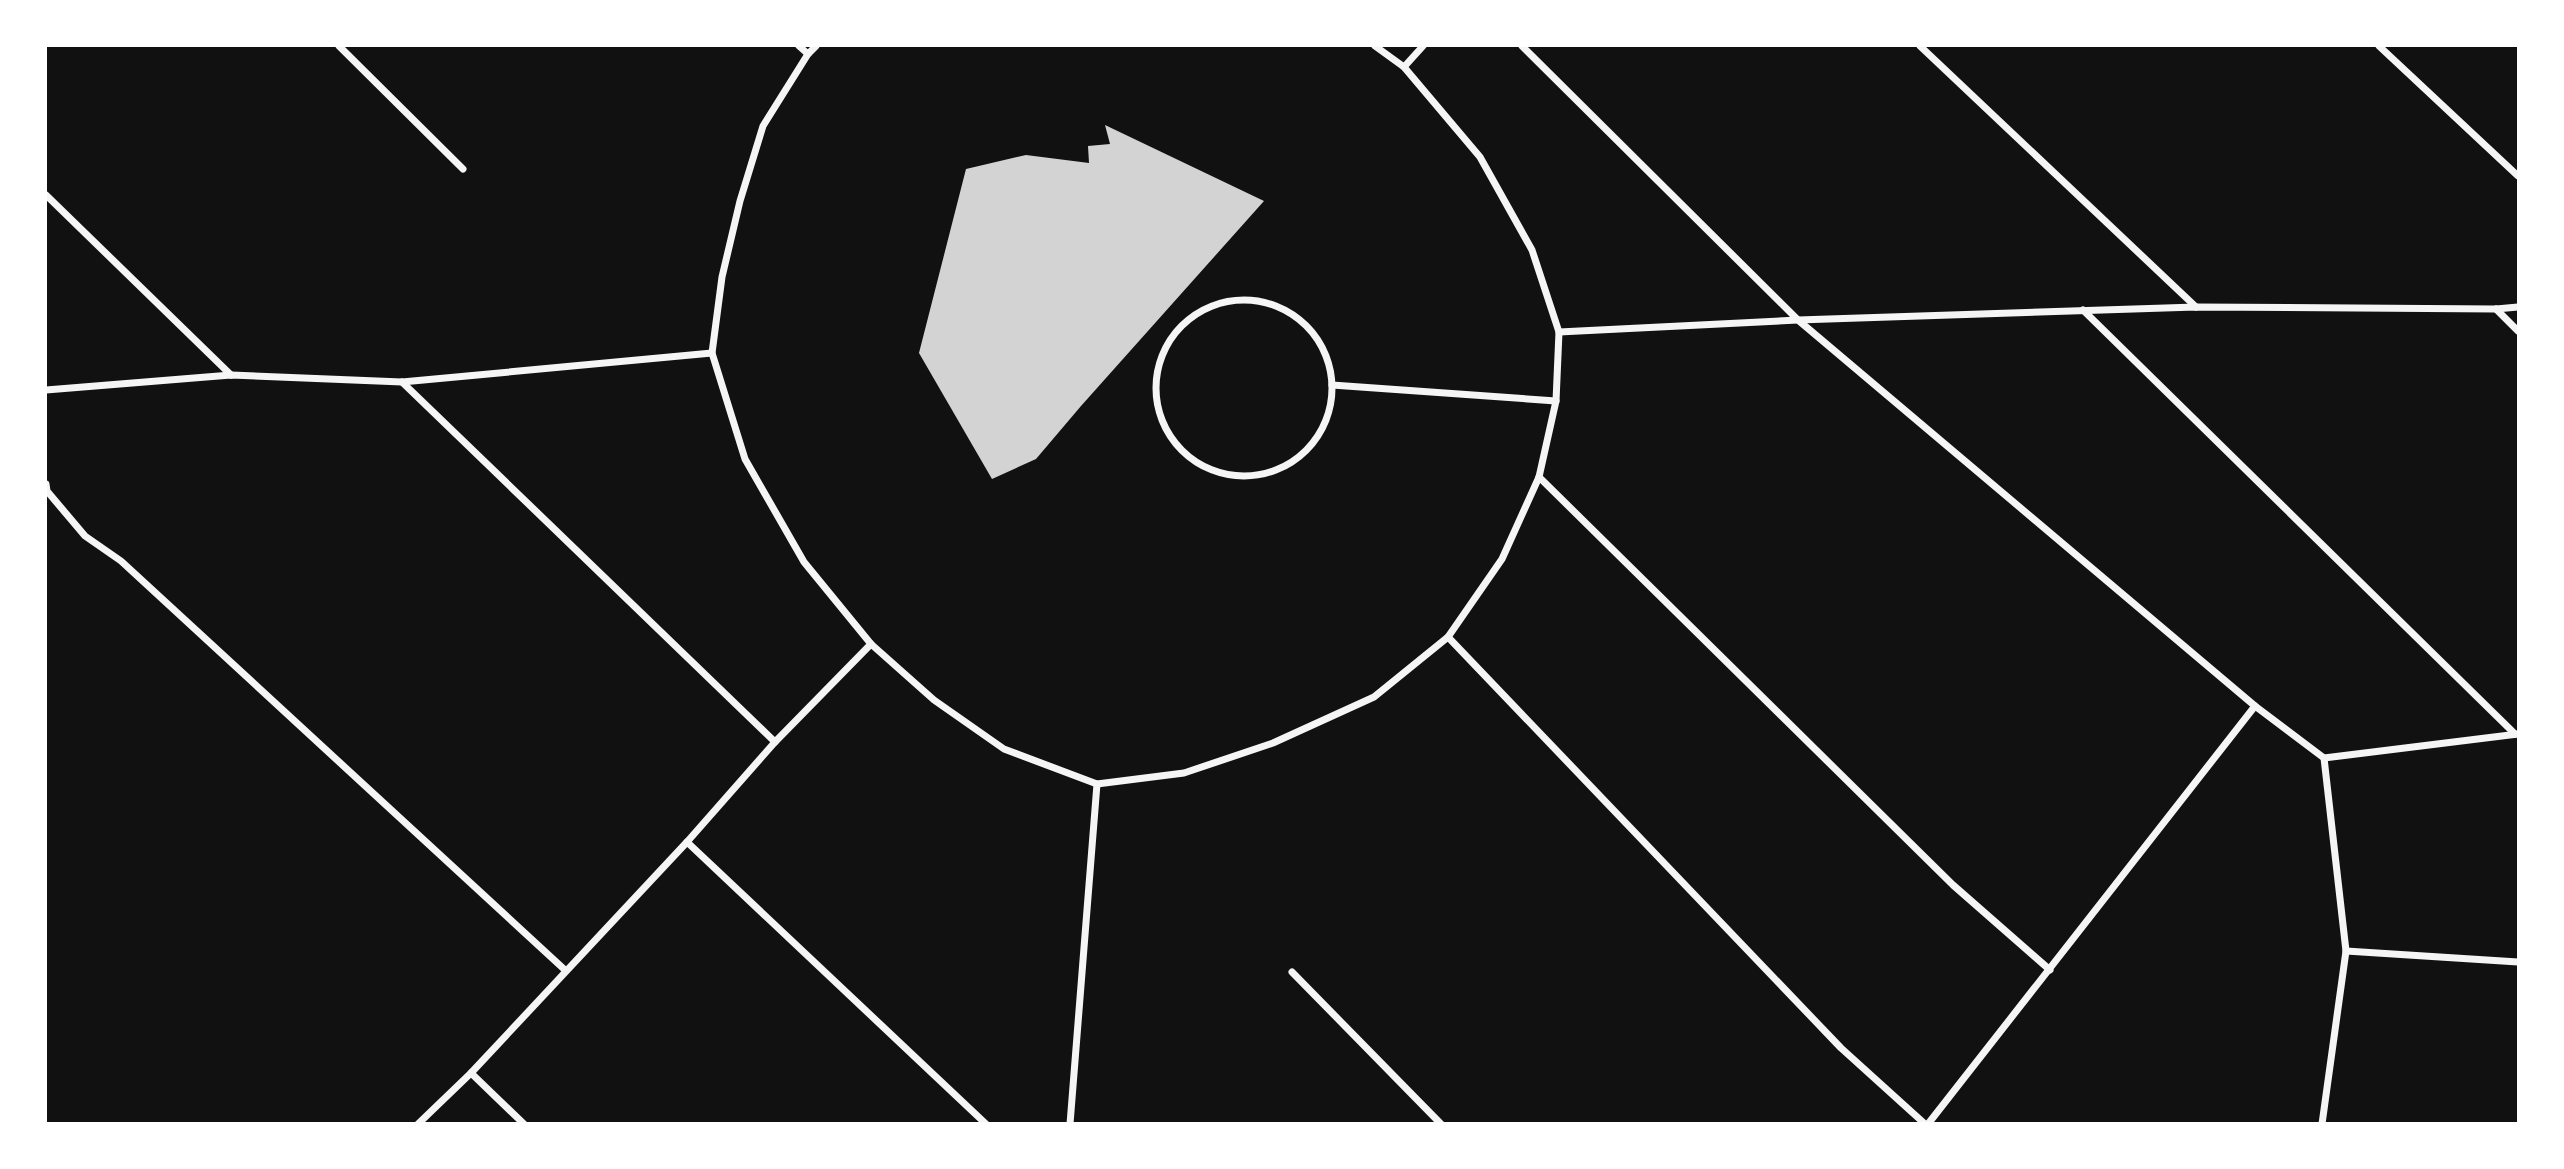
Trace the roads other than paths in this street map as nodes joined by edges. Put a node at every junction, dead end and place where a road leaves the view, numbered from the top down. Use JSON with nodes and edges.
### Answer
{"nodes":[{"id":1,"x":340,"y":46,"type":"edge"},
{"id":2,"x":799,"y":46,"type":"edge"},
{"id":3,"x":816,"y":46,"type":"edge"},
{"id":4,"x":1375,"y":46,"type":"edge"},
{"id":5,"x":1423,"y":46,"type":"edge"},
{"id":6,"x":1522,"y":46,"type":"edge"},
{"id":7,"x":1920,"y":46,"type":"edge"},
{"id":8,"x":2379,"y":46,"type":"edge"},
{"id":9,"x":808,"y":54,"type":"junction"},
{"id":10,"x":1404,"y":67,"type":"junction"},
{"id":11,"x":463,"y":169,"type":"dead end"},
{"id":12,"x":2518,"y":176,"type":"edge"},
{"id":13,"x":46,"y":195,"type":"edge"},
{"id":14,"x":2196,"y":307,"type":"junction"},
{"id":15,"x":2518,"y":307,"type":"edge"},
{"id":16,"x":2496,"y":309,"type":"junction"},
{"id":17,"x":2083,"y":310,"type":"junction"},
{"id":18,"x":1798,"y":320,"type":"junction"},
{"id":19,"x":2518,"y":331,"type":"edge"},
{"id":20,"x":1559,"y":332,"type":"junction"},
{"id":21,"x":712,"y":353,"type":"junction"},
{"id":22,"x":231,"y":375,"type":"junction"},
{"id":23,"x":402,"y":382,"type":"junction"},
{"id":24,"x":1332,"y":385,"type":"junction"},
{"id":25,"x":46,"y":390,"type":"edge"},
{"id":26,"x":1556,"y":401,"type":"junction"},
{"id":27,"x":1539,"y":477,"type":"junction"},
{"id":28,"x":46,"y":491,"type":"edge"},
{"id":29,"x":1448,"y":637,"type":"junction"},
{"id":30,"x":871,"y":644,"type":"junction"},
{"id":31,"x":2255,"y":706,"type":"junction"},
{"id":32,"x":2517,"y":734,"type":"edge"},
{"id":33,"x":775,"y":742,"type":"junction"},
{"id":34,"x":2324,"y":758,"type":"junction"},
{"id":35,"x":1097,"y":783,"type":"junction"},
{"id":36,"x":687,"y":842,"type":"junction"},
{"id":37,"x":2346,"y":951,"type":"junction"},
{"id":38,"x":2518,"y":962,"type":"edge"},
{"id":39,"x":565,"y":970,"type":"junction"},
{"id":40,"x":2050,"y":970,"type":"junction"},
{"id":41,"x":1292,"y":972,"type":"dead end"},
{"id":42,"x":471,"y":1073,"type":"junction"},
{"id":43,"x":418,"y":1124,"type":"edge"},
{"id":44,"x":524,"y":1124,"type":"edge"},
{"id":45,"x":986,"y":1124,"type":"edge"},
{"id":46,"x":1070,"y":1124,"type":"edge"},
{"id":47,"x":1441,"y":1124,"type":"edge"},
{"id":48,"x":1926,"y":1124,"type":"edge"},
{"id":49,"x":2322,"y":1124,"type":"edge"}],
"edges":[{"from":1,"to":11,"type":"street"},
{"from":2,"to":9,"type":"street"},
{"from":3,"to":9,"type":"street"},
{"from":4,"to":10,"type":"street"},
{"from":5,"to":10,"type":"street"},
{"from":6,"to":18,"type":"street"},
{"from":7,"to":14,"type":"street"},
{"from":8,"to":12,"type":"street"},
{"from":9,"to":21,"type":"street"},
{"from":10,"to":20,"type":"street"},
{"from":13,"to":22,"type":"street"},
{"from":14,"to":16,"type":"street"},
{"from":14,"to":17,"type":"street"},
{"from":15,"to":16,"type":"street"},
{"from":16,"to":19,"type":"street"},
{"from":17,"to":18,"type":"street"},
{"from":17,"to":32,"type":"street"},
{"from":18,"to":20,"type":"street"},
{"from":18,"to":31,"type":"street"},
{"from":20,"to":26,"type":"street"},
{"from":21,"to":23,"type":"street"},
{"from":21,"to":30,"type":"street"},
{"from":22,"to":23,"type":"street"},
{"from":22,"to":25,"type":"street"},
{"from":23,"to":33,"type":"street"},
{"from":24,"to":24,"type":"street"},
{"from":24,"to":26,"type":"street"},
{"from":26,"to":27,"type":"street"},
{"from":27,"to":29,"type":"street"},
{"from":27,"to":40,"type":"street"},
{"from":28,"to":39,"type":"street"},
{"from":29,"to":35,"type":"street"},
{"from":29,"to":48,"type":"street"},
{"from":30,"to":33,"type":"street"},
{"from":30,"to":35,"type":"street"},
{"from":31,"to":34,"type":"street"},
{"from":31,"to":40,"type":"street"},
{"from":32,"to":34,"type":"street"},
{"from":33,"to":36,"type":"street"},
{"from":34,"to":37,"type":"street"},
{"from":35,"to":46,"type":"street"},
{"from":36,"to":39,"type":"street"},
{"from":36,"to":45,"type":"street"},
{"from":37,"to":38,"type":"street"},
{"from":37,"to":49,"type":"street"},
{"from":39,"to":42,"type":"street"},
{"from":40,"to":48,"type":"street"},
{"from":41,"to":47,"type":"street"},
{"from":42,"to":43,"type":"street"},
{"from":42,"to":44,"type":"street"}]}
